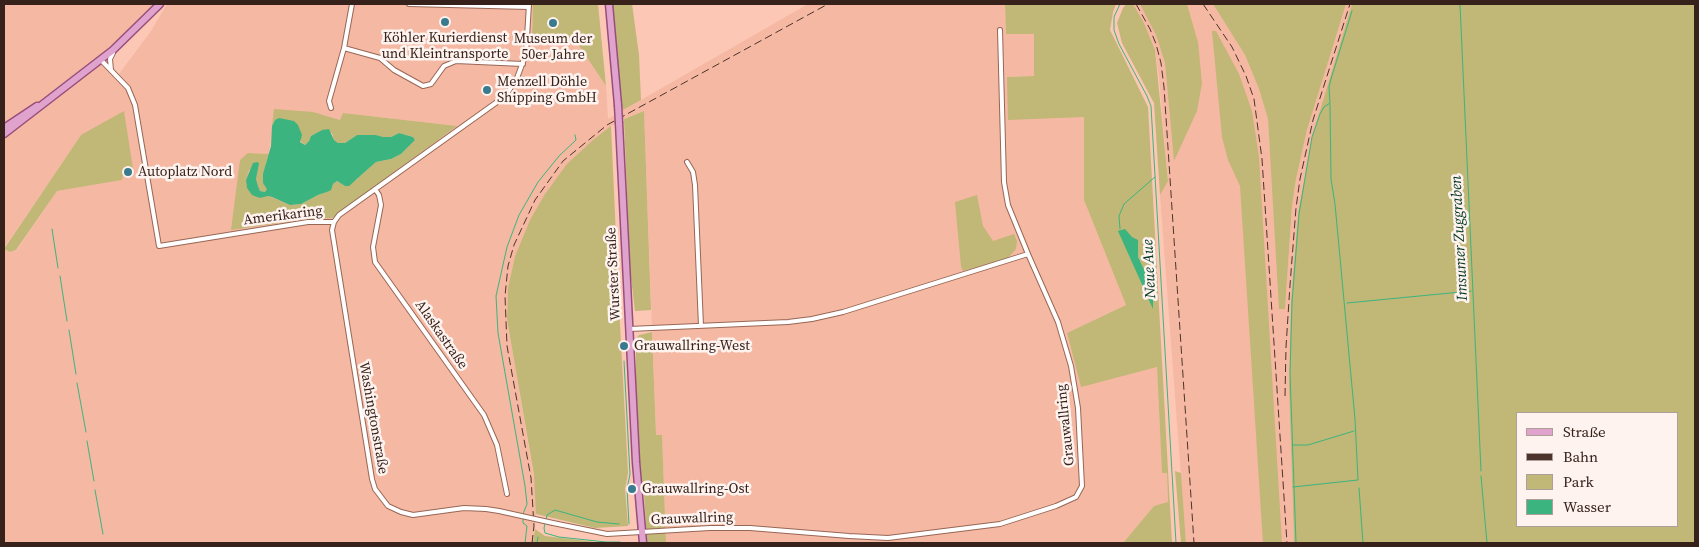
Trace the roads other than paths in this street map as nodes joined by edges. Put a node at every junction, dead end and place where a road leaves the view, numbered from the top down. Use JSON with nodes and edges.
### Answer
{"nodes":[{"id":1,"x":160,"y":4,"type":"edge"},
{"id":2,"x":352,"y":4,"type":"edge"},
{"id":3,"x":409,"y":4,"type":"edge"},
{"id":4,"x":608,"y":4,"type":"edge"},
{"id":5,"x":529,"y":5,"type":"edge"},
{"id":6,"x":1000,"y":30,"type":"dead end"},
{"id":7,"x":344,"y":48,"type":"junction"},
{"id":8,"x":114,"y":50,"type":"junction"},
{"id":9,"x":101,"y":60,"type":"junction"},
{"id":10,"x":524,"y":64,"type":"junction"},
{"id":11,"x":111,"y":70,"type":"junction"},
{"id":12,"x":45,"y":102,"type":"junction"},
{"id":13,"x":331,"y":108,"type":"dead end"},
{"id":14,"x":4,"y":128,"type":"edge"},
{"id":15,"x":4,"y":134,"type":"edge"},
{"id":16,"x":687,"y":162,"type":"dead end"},
{"id":17,"x":375,"y":189,"type":"junction"},
{"id":18,"x":334,"y":222,"type":"junction"},
{"id":19,"x":1028,"y":254,"type":"junction"},
{"id":20,"x":701,"y":326,"type":"junction"},
{"id":21,"x":629,"y":329,"type":"junction"},
{"id":22,"x":506,"y":494,"type":"dead end"},
{"id":23,"x":642,"y":532,"type":"junction"},
{"id":24,"x":643,"y":543,"type":"edge"}],
"edges":[{"from":1,"to":8,"type":"main road"},
{"from":2,"to":7,"type":"street"},
{"from":3,"to":5,"type":"street"},
{"from":4,"to":21,"type":"main road","name":"Wurster Straße","bridge":true},
{"from":5,"to":10,"type":"street","name":"Amerikaring"},
{"from":6,"to":19,"type":"street"},
{"from":7,"to":10,"type":"street"},
{"from":7,"to":13,"type":"street"},
{"from":8,"to":9,"type":"main road"},
{"from":8,"to":11,"type":"street"},
{"from":9,"to":11,"type":"street"},
{"from":9,"to":12,"type":"main road"},
{"from":10,"to":17,"type":"street","name":"Amerikaring"},
{"from":11,"to":18,"type":"street","name":"Amerikaring"},
{"from":12,"to":14,"type":"main road"},
{"from":12,"to":15,"type":"main road"},
{"from":16,"to":20,"type":"street"},
{"from":17,"to":18,"type":"street","name":"Amerikaring"},
{"from":17,"to":22,"type":"street","name":"Alaskastraße"},
{"from":18,"to":23,"type":"street","name":"Washingtonstraße","bridge":true},
{"from":19,"to":20,"type":"street"},
{"from":19,"to":23,"type":"street","name":"Grauwallring"},
{"from":20,"to":21,"type":"street"},
{"from":21,"to":23,"type":"main road","name":"Wurster Straße"},
{"from":23,"to":24,"type":"main road","name":"Wurster Straße"}]}
